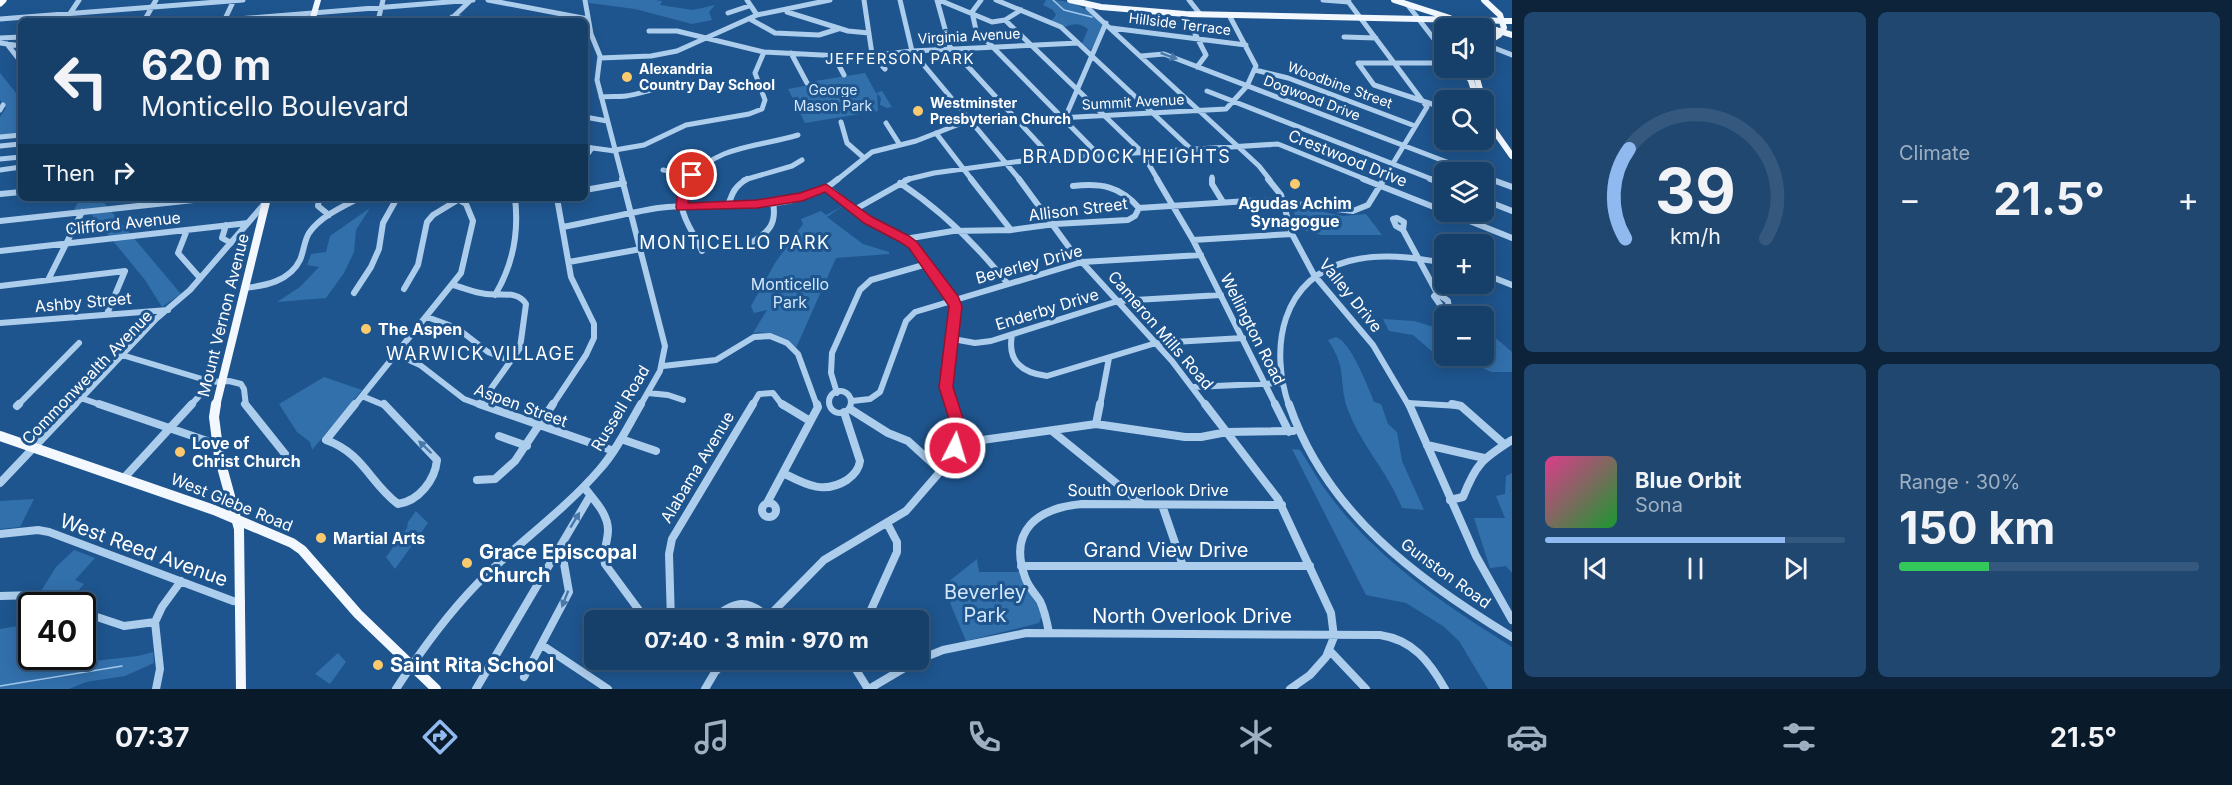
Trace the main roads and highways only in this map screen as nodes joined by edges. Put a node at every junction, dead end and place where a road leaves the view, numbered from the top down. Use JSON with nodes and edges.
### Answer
{"nodes":[{"id":1,"x":318,"y":0,"type":"edge"},
{"id":2,"x":1070,"y":0,"type":"edge"},
{"id":3,"x":1394,"y":0,"type":"edge"},
{"id":4,"x":1484,"y":0,"type":"edge"},
{"id":5,"x":1495,"y":11,"type":"junction"},
{"id":6,"x":313,"y":18,"type":"edge"},
{"id":7,"x":1434,"y":18,"type":"edge"},
{"id":8,"x":1446,"y":18,"type":"edge"},
{"id":9,"x":1512,"y":21,"type":"edge"},
{"id":10,"x":1494,"y":25,"type":"edge"},
{"id":11,"x":1494,"y":26,"type":"edge"},
{"id":12,"x":1499,"y":27,"type":"junction"},
{"id":13,"x":1494,"y":28,"type":"edge"},
{"id":14,"x":1494,"y":30,"type":"edge"},
{"id":15,"x":1494,"y":33,"type":"edge"},
{"id":16,"x":1512,"y":36,"type":"edge"},
{"id":17,"x":1494,"y":131,"type":"edge"},
{"id":18,"x":1494,"y":140,"type":"edge"},
{"id":19,"x":1512,"y":156,"type":"edge"},
{"id":20,"x":1512,"y":163,"type":"edge"},
{"id":21,"x":267,"y":201,"type":"edge"},
{"id":22,"x":0,"y":436,"type":"edge"},
{"id":23,"x":237,"y":519,"type":"junction"},
{"id":24,"x":241,"y":689,"type":"edge"},
{"id":25,"x":436,"y":689,"type":"edge"}],
"edges":[{"from":1,"to":6,"type":"main road"},
{"from":2,"to":7,"type":"main road"},
{"from":3,"to":8,"type":"main road"},
{"from":4,"to":5,"type":"main road"},
{"from":5,"to":9,"type":"main road"},
{"from":5,"to":12,"type":"main road"},
{"from":9,"to":12,"type":"main road"},
{"from":10,"to":12,"type":"main road"},
{"from":11,"to":12,"type":"main road"},
{"from":12,"to":13,"type":"main road"},
{"from":12,"to":14,"type":"main road"},
{"from":12,"to":15,"type":"main road"},
{"from":12,"to":16,"type":"main road"},
{"from":17,"to":19,"type":"main road"},
{"from":18,"to":20,"type":"main road"},
{"from":21,"to":23,"type":"main road","name":"Mount Vernon Avenue"},
{"from":22,"to":23,"type":"main road","name":"West Glebe Road"},
{"from":23,"to":24,"type":"main road","name":"Mount Vernon Avenue"},
{"from":23,"to":25,"type":"main road","name":"West Glebe Road"}]}
